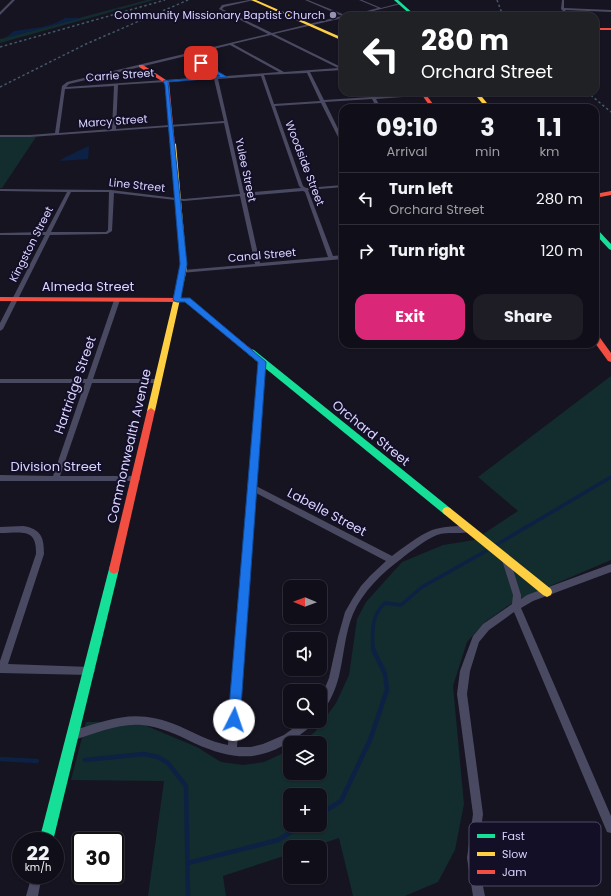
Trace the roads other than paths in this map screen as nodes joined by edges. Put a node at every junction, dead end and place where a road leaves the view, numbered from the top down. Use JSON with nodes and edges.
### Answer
{"nodes":[{"id":1,"x":14,"y":0,"type":"edge"},
{"id":2,"x":253,"y":0,"type":"edge"},
{"id":3,"x":306,"y":0,"type":"edge"},
{"id":4,"x":360,"y":0,"type":"edge"},
{"id":5,"x":563,"y":0,"type":"edge"},
{"id":6,"x":398,"y":2,"type":"edge"},
{"id":7,"x":380,"y":8,"type":"junction"},
{"id":8,"x":562,"y":8,"type":"junction"},
{"id":9,"x":611,"y":11,"type":"edge"},
{"id":10,"x":364,"y":12,"type":"edge"},
{"id":11,"x":403,"y":12,"type":"edge"},
{"id":12,"x":411,"y":12,"type":"edge"},
{"id":13,"x":566,"y":12,"type":"edge"},
{"id":14,"x":0,"y":14,"type":"edge"},
{"id":15,"x":339,"y":15,"type":"edge"},
{"id":16,"x":339,"y":18,"type":"edge"},
{"id":17,"x":310,"y":25,"type":"junction"},
{"id":18,"x":599,"y":29,"type":"edge"},
{"id":19,"x":611,"y":29,"type":"edge"},
{"id":20,"x":271,"y":34,"type":"junction"},
{"id":21,"x":339,"y":38,"type":"edge"},
{"id":22,"x":230,"y":44,"type":"junction"},
{"id":23,"x":187,"y":55,"type":"junction"},
{"id":24,"x":141,"y":66,"type":"junction"},
{"id":25,"x":339,"y":68,"type":"edge"},
{"id":26,"x":339,"y":69,"type":"edge"},
{"id":27,"x":308,"y":72,"type":"junction"},
{"id":28,"x":284,"y":73,"type":"junction"},
{"id":29,"x":262,"y":74,"type":"junction"},
{"id":30,"x":225,"y":77,"type":"junction"},
{"id":31,"x":216,"y":78,"type":"junction"},
{"id":32,"x":165,"y":81,"type":"junction"},
{"id":33,"x":116,"y":84,"type":"junction"},
{"id":34,"x":64,"y":88,"type":"junction"},
{"id":35,"x":393,"y":96,"type":"edge"},
{"id":36,"x":478,"y":96,"type":"edge"},
{"id":37,"x":373,"y":98,"type":"junction"},
{"id":38,"x":323,"y":102,"type":"junction"},
{"id":39,"x":377,"y":104,"type":"edge"},
{"id":40,"x":486,"y":104,"type":"edge"},
{"id":41,"x":273,"y":105,"type":"junction"},
{"id":42,"x":226,"y":122,"type":"junction"},
{"id":43,"x":172,"y":126,"type":"junction"},
{"id":44,"x":114,"y":130,"type":"junction"},
{"id":45,"x":56,"y":134,"type":"junction"},
{"id":46,"x":339,"y":135,"type":"edge"},
{"id":47,"x":0,"y":136,"type":"edge"},
{"id":48,"x":339,"y":186,"type":"edge"},
{"id":49,"x":304,"y":189,"type":"junction"},
{"id":50,"x":0,"y":190,"type":"edge"},
{"id":51,"x":70,"y":190,"type":"junction"},
{"id":52,"x":111,"y":191,"type":"junction"},
{"id":53,"x":611,"y":193,"type":"edge"},
{"id":54,"x":242,"y":194,"type":"junction"},
{"id":55,"x":599,"y":195,"type":"edge"},
{"id":56,"x":178,"y":199,"type":"junction"},
{"id":57,"x":0,"y":234,"type":"edge"},
{"id":58,"x":47,"y":235,"type":"junction"},
{"id":59,"x":599,"y":235,"type":"edge"},
{"id":60,"x":611,"y":248,"type":"edge"},
{"id":61,"x":339,"y":257,"type":"edge"},
{"id":62,"x":330,"y":258,"type":"junction"},
{"id":63,"x":258,"y":265,"type":"junction"},
{"id":64,"x":183,"y":272,"type":"junction"},
{"id":65,"x":0,"y":299,"type":"edge"},
{"id":66,"x":14,"y":299,"type":"junction"},
{"id":67,"x":117,"y":300,"type":"junction"},
{"id":68,"x":177,"y":300,"type":"junction"},
{"id":69,"x":0,"y":329,"type":"edge"},
{"id":70,"x":599,"y":342,"type":"edge"},
{"id":71,"x":611,"y":359,"type":"edge"},
{"id":72,"x":262,"y":362,"type":"junction"},
{"id":73,"x":0,"y":381,"type":"edge"},
{"id":74,"x":89,"y":381,"type":"junction"},
{"id":75,"x":159,"y":381,"type":"junction"},
{"id":76,"x":0,"y":478,"type":"edge"},
{"id":77,"x":56,"y":478,"type":"junction"},
{"id":78,"x":136,"y":479,"type":"junction"},
{"id":79,"x":251,"y":487,"type":"junction"},
{"id":80,"x":471,"y":529,"type":"junction"},
{"id":81,"x":0,"y":530,"type":"edge"},
{"id":82,"x":505,"y":558,"type":"junction"},
{"id":83,"x":391,"y":560,"type":"junction"},
{"id":84,"x":611,"y":568,"type":"edge"},
{"id":85,"x":547,"y":592,"type":"junction"},
{"id":86,"x":516,"y":606,"type":"junction"},
{"id":87,"x":1,"y":669,"type":"edge"},
{"id":88,"x":90,"y":671,"type":"junction"},
{"id":89,"x":327,"y":698,"type":"edge"},
{"id":90,"x":303,"y":728,"type":"edge"},
{"id":91,"x":74,"y":735,"type":"junction"},
{"id":92,"x":232,"y":751,"type":"junction"},
{"id":93,"x":477,"y":822,"type":"edge"},
{"id":94,"x":611,"y":828,"type":"edge"},
{"id":95,"x":48,"y":832,"type":"edge"},
{"id":96,"x":35,"y":884,"type":"edge"},
{"id":97,"x":477,"y":886,"type":"edge"},
{"id":98,"x":32,"y":896,"type":"edge"},
{"id":99,"x":479,"y":896,"type":"edge"}],
"edges":[{"from":1,"to":14,"type":"street"},
{"from":2,"to":17,"type":"street"},
{"from":2,"to":20,"type":"street"},
{"from":3,"to":15,"type":"street"},
{"from":4,"to":7,"type":"street"},
{"from":5,"to":8,"type":"street"},
{"from":6,"to":7,"type":"street"},
{"from":6,"to":11,"type":"street"},
{"from":6,"to":12,"type":"street"},
{"from":7,"to":10,"type":"street"},
{"from":8,"to":9,"type":"street"},
{"from":8,"to":13,"type":"street"},
{"from":16,"to":17,"type":"street","name":"Carrie Street"},
{"from":17,"to":20,"type":"street","name":"Carrie Street"},
{"from":17,"to":21,"type":"street"},
{"from":18,"to":19,"type":"street"},
{"from":20,"to":22,"type":"street","name":"Carrie Street"},
{"from":20,"to":25,"type":"street"},
{"from":22,"to":23,"type":"street","name":"Carrie Street"},
{"from":22,"to":28,"type":"street"},
{"from":23,"to":24,"type":"street","name":"Carrie Street"},
{"from":23,"to":30,"type":"street"},
{"from":24,"to":32,"type":"street"},
{"from":24,"to":34,"type":"street","name":"Carrie Street"},
{"from":26,"to":27,"type":"street","name":"Carrie Street"},
{"from":27,"to":28,"type":"street","name":"Carrie Street"},
{"from":27,"to":38,"type":"street"},
{"from":28,"to":29,"type":"street","name":"Carrie Street"},
{"from":29,"to":30,"type":"street","name":"Carrie Street"},
{"from":29,"to":41,"type":"street","name":"Woodside Street"},
{"from":30,"to":31,"type":"street","name":"Carrie Street"},
{"from":31,"to":32,"type":"street","name":"Carrie Street"},
{"from":31,"to":42,"type":"street","name":"Yulee Street"},
{"from":32,"to":33,"type":"street","name":"Carrie Street"},
{"from":32,"to":43,"type":"street","name":"Commonwealth Avenue"},
{"from":33,"to":34,"type":"street","name":"Carrie Street"},
{"from":33,"to":44,"type":"street"},
{"from":34,"to":45,"type":"street"},
{"from":35,"to":37,"type":"street"},
{"from":36,"to":40,"type":"street"},
{"from":37,"to":38,"type":"street"},
{"from":37,"to":39,"type":"street"},
{"from":38,"to":41,"type":"street"},
{"from":38,"to":46,"type":"street"},
{"from":41,"to":49,"type":"street","name":"Woodside Street"},
{"from":42,"to":43,"type":"street","name":"Marcy Street"},
{"from":42,"to":54,"type":"street","name":"Yulee Street"},
{"from":43,"to":44,"type":"street","name":"Marcy Street"},
{"from":43,"to":56,"type":"street","name":"Commonwealth Avenue"},
{"from":44,"to":45,"type":"street","name":"Marcy Street"},
{"from":45,"to":47,"type":"street","name":"Marcy Street"},
{"from":48,"to":49,"type":"street","name":"Line Street"},
{"from":49,"to":54,"type":"street","name":"Line Street"},
{"from":49,"to":62,"type":"street","name":"Woodside Street"},
{"from":50,"to":51,"type":"street","name":"Line Street"},
{"from":51,"to":52,"type":"street","name":"Line Street"},
{"from":51,"to":58,"type":"street","name":"Kingston Street"},
{"from":52,"to":56,"type":"street","name":"Line Street"},
{"from":52,"to":58,"type":"street"},
{"from":53,"to":55,"type":"street"},
{"from":54,"to":56,"type":"street","name":"Line Street"},
{"from":54,"to":63,"type":"street","name":"Yulee Street"},
{"from":56,"to":64,"type":"street","name":"Commonwealth Avenue"},
{"from":57,"to":58,"type":"street"},
{"from":58,"to":66,"type":"street","name":"Kingston Street"},
{"from":59,"to":60,"type":"street"},
{"from":61,"to":62,"type":"street","name":"Canal Street"},
{"from":62,"to":63,"type":"street","name":"Canal Street"},
{"from":63,"to":64,"type":"street","name":"Canal Street"},
{"from":64,"to":68,"type":"street","name":"Commonwealth Avenue"},
{"from":65,"to":66,"type":"street","name":"Almeda Street"},
{"from":66,"to":67,"type":"street","name":"Almeda Street"},
{"from":66,"to":69,"type":"street","name":"Kingston Street"},
{"from":67,"to":68,"type":"street","name":"Almeda Street"},
{"from":67,"to":74,"type":"street","name":"Hartridge Street"},
{"from":68,"to":72,"type":"street","name":"Orchard Street"},
{"from":68,"to":75,"type":"street","name":"Commonwealth Avenue"},
{"from":70,"to":71,"type":"street"},
{"from":72,"to":79,"type":"street"},
{"from":72,"to":80,"type":"street","name":"Orchard Street"},
{"from":73,"to":74,"type":"street"},
{"from":74,"to":75,"type":"street"},
{"from":74,"to":77,"type":"street","name":"Hartridge Street"},
{"from":75,"to":78,"type":"street","name":"Commonwealth Avenue"},
{"from":76,"to":77,"type":"street","name":"Division Street"},
{"from":77,"to":78,"type":"street","name":"Division Street"},
{"from":78,"to":88,"type":"street","name":"Commonwealth Avenue"},
{"from":79,"to":83,"type":"street","name":"Labelle Street"},
{"from":79,"to":92,"type":"street"},
{"from":80,"to":82,"type":"street","name":"Orchard Street"},
{"from":80,"to":83,"type":"street"},
{"from":81,"to":87,"type":"street"},
{"from":82,"to":85,"type":"street","name":"Orchard Street"},
{"from":82,"to":86,"type":"street"},
{"from":83,"to":89,"type":"street"},
{"from":84,"to":85,"type":"street"},
{"from":85,"to":86,"type":"street"},
{"from":86,"to":93,"type":"street"},
{"from":86,"to":94,"type":"street"},
{"from":87,"to":88,"type":"street"},
{"from":88,"to":91,"type":"street","name":"Commonwealth Avenue"},
{"from":90,"to":92,"type":"street"},
{"from":91,"to":92,"type":"street"},
{"from":91,"to":95,"type":"street","name":"Commonwealth Avenue"},
{"from":96,"to":98,"type":"street"},
{"from":97,"to":99,"type":"street"}]}
